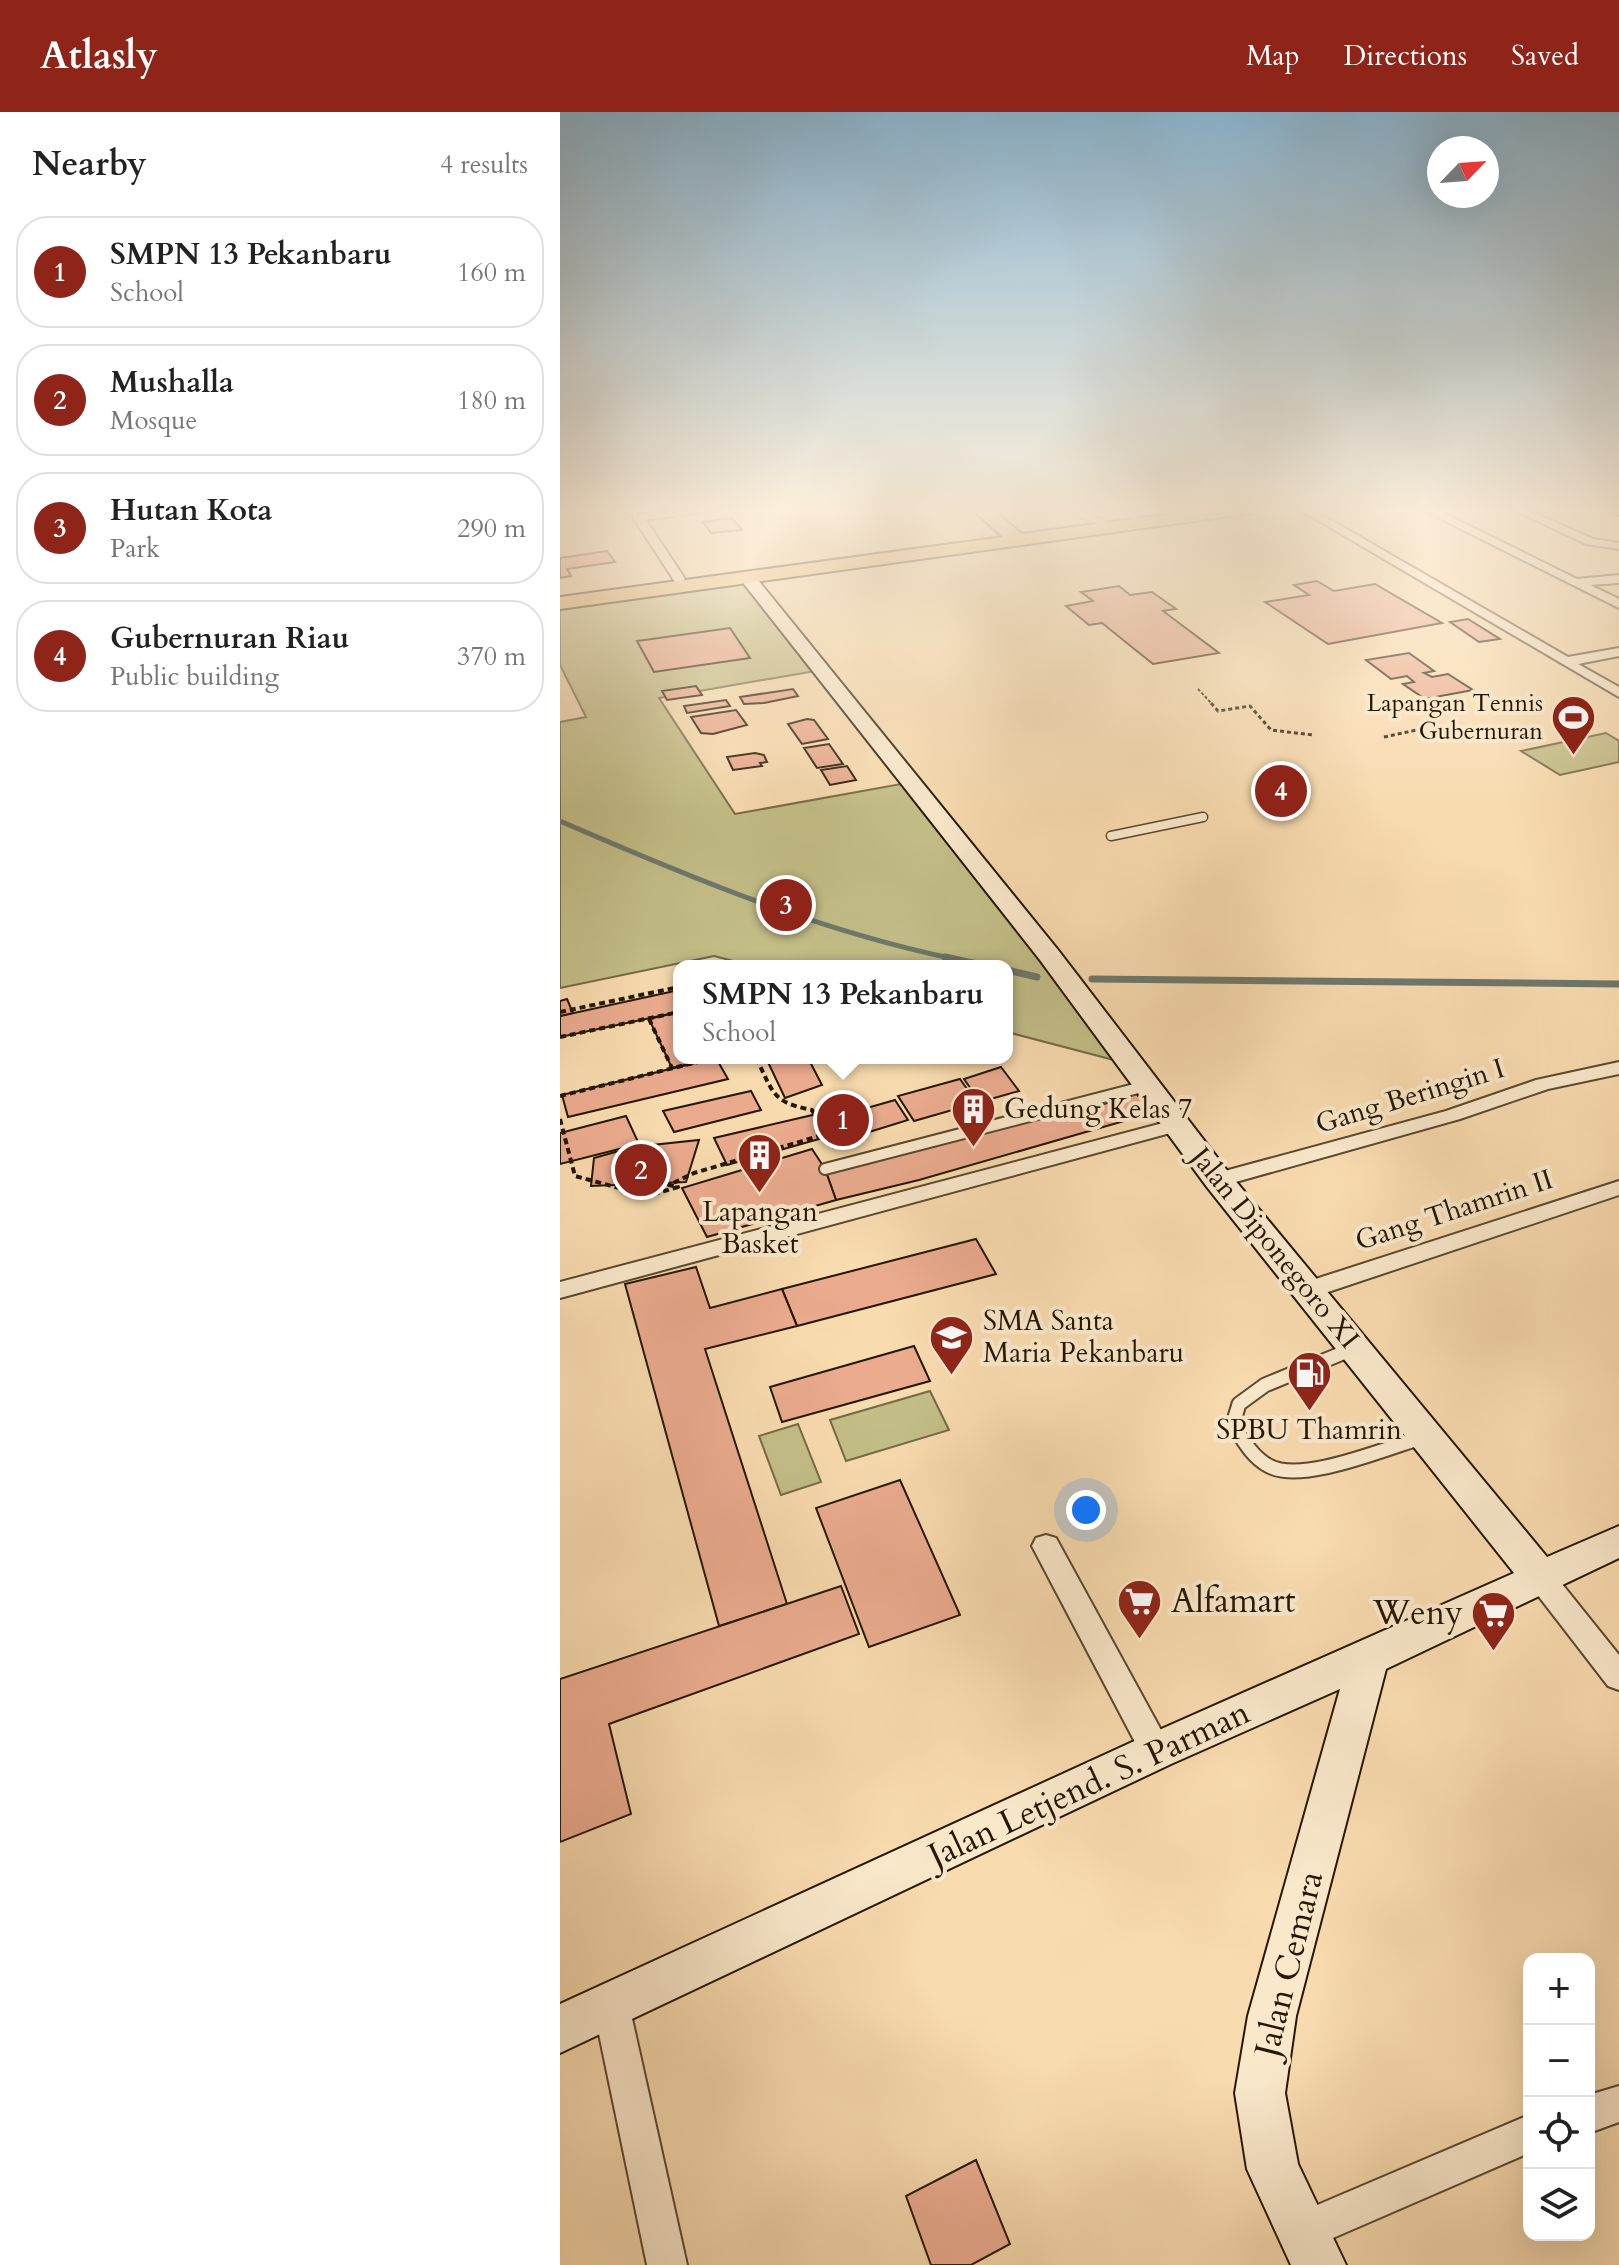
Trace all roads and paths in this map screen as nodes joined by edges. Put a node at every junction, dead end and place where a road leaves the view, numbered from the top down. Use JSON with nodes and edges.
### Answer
{"nodes":[{"id":1,"x":772,"y":608,"type":"edge"},
{"id":2,"x":1474,"y":608,"type":"edge"},
{"id":3,"x":1619,"y":652,"type":"edge"},
{"id":4,"x":1565,"y":662,"type":"junction"},
{"id":5,"x":1198,"y":689,"type":"dead end"},
{"id":6,"x":1619,"y":693,"type":"edge"},
{"id":7,"x":1426,"y":728,"type":"dead end"},
{"id":8,"x":1313,"y":735,"type":"dead end"},
{"id":9,"x":1384,"y":737,"type":"dead end"},
{"id":10,"x":1203,"y":817,"type":"dead end"},
{"id":11,"x":1111,"y":836,"type":"dead end"},
{"id":12,"x":673,"y":988,"type":"edge"},
{"id":13,"x":560,"y":1012,"type":"edge"},
{"id":14,"x":673,"y":1013,"type":"edge"},
{"id":15,"x":649,"y":1019,"type":"junction"},
{"id":16,"x":560,"y":1037,"type":"edge"},
{"id":17,"x":689,"y":1064,"type":"edge"},
{"id":18,"x":759,"y":1064,"type":"edge"},
{"id":19,"x":672,"y":1068,"type":"junction"},
{"id":20,"x":1619,"y":1068,"type":"edge"},
{"id":21,"x":1147,"y":1086,"type":"junction"},
{"id":22,"x":560,"y":1096,"type":"edge"},
{"id":23,"x":560,"y":1119,"type":"edge"},
{"id":24,"x":1178,"y":1125,"type":"junction"},
{"id":25,"x":826,"y":1134,"type":"junction"},
{"id":26,"x":845,"y":1164,"type":"junction"},
{"id":27,"x":825,"y":1169,"type":"dead end"},
{"id":28,"x":1218,"y":1180,"type":"junction"},
{"id":29,"x":1619,"y":1188,"type":"edge"},
{"id":30,"x":560,"y":1290,"type":"edge"},
{"id":31,"x":1308,"y":1290,"type":"junction"},
{"id":32,"x":1355,"y":1348,"type":"junction"},
{"id":33,"x":1426,"y":1436,"type":"junction"},
{"id":34,"x":1619,"y":1541,"type":"edge"},
{"id":35,"x":1046,"y":1546,"type":"dead end"},
{"id":36,"x":1540,"y":1577,"type":"junction"},
{"id":37,"x":1369,"y":1658,"type":"junction"},
{"id":38,"x":1619,"y":1677,"type":"edge"},
{"id":39,"x":1156,"y":1751,"type":"junction"},
{"id":40,"x":611,"y":2005,"type":"junction"},
{"id":41,"x":560,"y":2029,"type":"edge"},
{"id":42,"x":1619,"y":2104,"type":"edge"},
{"id":43,"x":1595,"y":2112,"type":"edge"},
{"id":44,"x":1523,"y":2137,"type":"edge"},
{"id":45,"x":1311,"y":2248,"type":"edge"},
{"id":46,"x":667,"y":2265,"type":"edge"}],
"edges":[{"from":1,"to":21,"type":"street","name":"Jalan Diponegoro XI"},
{"from":2,"to":4,"type":"street"},
{"from":3,"to":4,"type":"street"},
{"from":4,"to":6,"type":"street"},
{"from":5,"to":8,"type":"path"},
{"from":7,"to":9,"type":"path"},
{"from":10,"to":11,"type":"lane"},
{"from":12,"to":13,"type":"path"},
{"from":14,"to":15,"type":"path"},
{"from":15,"to":16,"type":"path"},
{"from":15,"to":19,"type":"path"},
{"from":17,"to":19,"type":"path"},
{"from":18,"to":25,"type":"path"},
{"from":19,"to":22,"type":"path"},
{"from":20,"to":28,"type":"street","name":"Gang Beringin I"},
{"from":21,"to":24,"type":"street","name":"Jalan Diponegoro XI"},
{"from":21,"to":26,"type":"lane"},
{"from":23,"to":25,"type":"path"},
{"from":24,"to":28,"type":"street","name":"Jalan Diponegoro XI"},
{"from":24,"to":30,"type":"street"},
{"from":25,"to":26,"type":"path"},
{"from":26,"to":27,"type":"lane"},
{"from":28,"to":31,"type":"street","name":"Jalan Diponegoro XI"},
{"from":29,"to":31,"type":"street","name":"Gang Thamrin II"},
{"from":31,"to":32,"type":"street","name":"Jalan Diponegoro XI"},
{"from":32,"to":33,"type":"street","name":"Jalan Diponegoro XI"},
{"from":32,"to":33,"type":"lane"},
{"from":33,"to":36,"type":"street","name":"Jalan Diponegoro XI"},
{"from":34,"to":36,"type":"street","name":"Jalan Letjend. S. Parman"},
{"from":35,"to":39,"type":"street"},
{"from":36,"to":37,"type":"street","name":"Jalan Letjend. S. Parman"},
{"from":36,"to":38,"type":"street"},
{"from":37,"to":39,"type":"street","name":"Jalan Letjend. S. Parman"},
{"from":37,"to":45,"type":"street","name":"Jalan Cemara"},
{"from":39,"to":40,"type":"street","name":"Jalan Letjend. S. Parman"},
{"from":40,"to":41,"type":"street","name":"Jalan Letjend. S. Parman"},
{"from":40,"to":46,"type":"street"},
{"from":42,"to":43,"type":"street"},
{"from":44,"to":45,"type":"street"}]}
